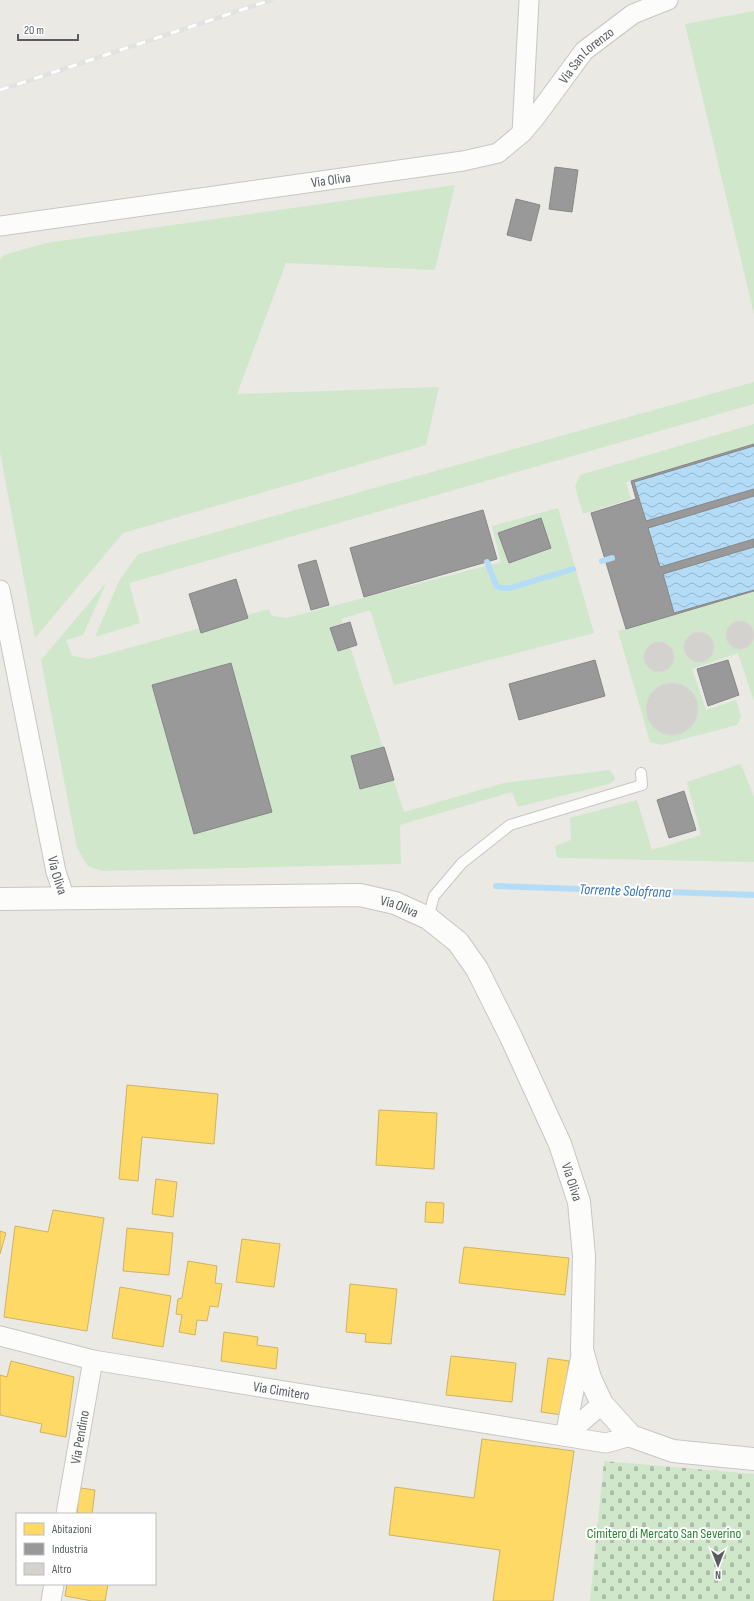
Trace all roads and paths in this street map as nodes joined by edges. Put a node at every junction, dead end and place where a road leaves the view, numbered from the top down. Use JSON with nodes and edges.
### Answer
{"nodes":[{"id":1,"x":529,"y":0,"type":"edge"},
{"id":2,"x":668,"y":0,"type":"edge"},
{"id":3,"x":522,"y":133,"type":"junction"},
{"id":4,"x":0,"y":226,"type":"edge"},
{"id":5,"x":0,"y":590,"type":"edge"},
{"id":6,"x":641,"y":773,"type":"dead end"},
{"id":7,"x":65,"y":898,"type":"junction"},
{"id":8,"x":0,"y":899,"type":"edge"},
{"id":9,"x":428,"y":918,"type":"junction"},
{"id":10,"x":0,"y":1336,"type":"edge"},
{"id":11,"x":582,"y":1350,"type":"junction"},
{"id":12,"x":93,"y":1360,"type":"junction"},
{"id":13,"x":602,"y":1404,"type":"junction"},
{"id":14,"x":565,"y":1436,"type":"junction"},
{"id":15,"x":632,"y":1436,"type":"junction"},
{"id":16,"x":754,"y":1459,"type":"edge"},
{"id":17,"x":66,"y":1513,"type":"edge"},
{"id":18,"x":54,"y":1585,"type":"edge"},
{"id":19,"x":51,"y":1601,"type":"edge"}],
"edges":[{"from":1,"to":3,"type":"street"},
{"from":2,"to":3,"type":"street","name":"Via San Lorenzo"},
{"from":3,"to":4,"type":"street","name":"Via Oliva"},
{"from":5,"to":7,"type":"street","name":"Via Oliva"},
{"from":6,"to":9,"type":"lane"},
{"from":7,"to":8,"type":"main road"},
{"from":7,"to":9,"type":"main road","name":"Via Oliva"},
{"from":9,"to":11,"type":"main road","name":"Via Oliva"},
{"from":10,"to":12,"type":"street","name":"Via Cimitero"},
{"from":11,"to":13,"type":"main road","name":"Via Oliva"},
{"from":11,"to":14,"type":"street"},
{"from":12,"to":14,"type":"street","name":"Via Cimitero"},
{"from":12,"to":17,"type":"street","name":"Via Pendino"},
{"from":13,"to":14,"type":"street"},
{"from":13,"to":15,"type":"main road","name":"Via Oliva"},
{"from":14,"to":15,"type":"street","name":"Via Cimitero"},
{"from":15,"to":16,"type":"main road","name":"Via Oliva"},
{"from":18,"to":19,"type":"street"}]}
